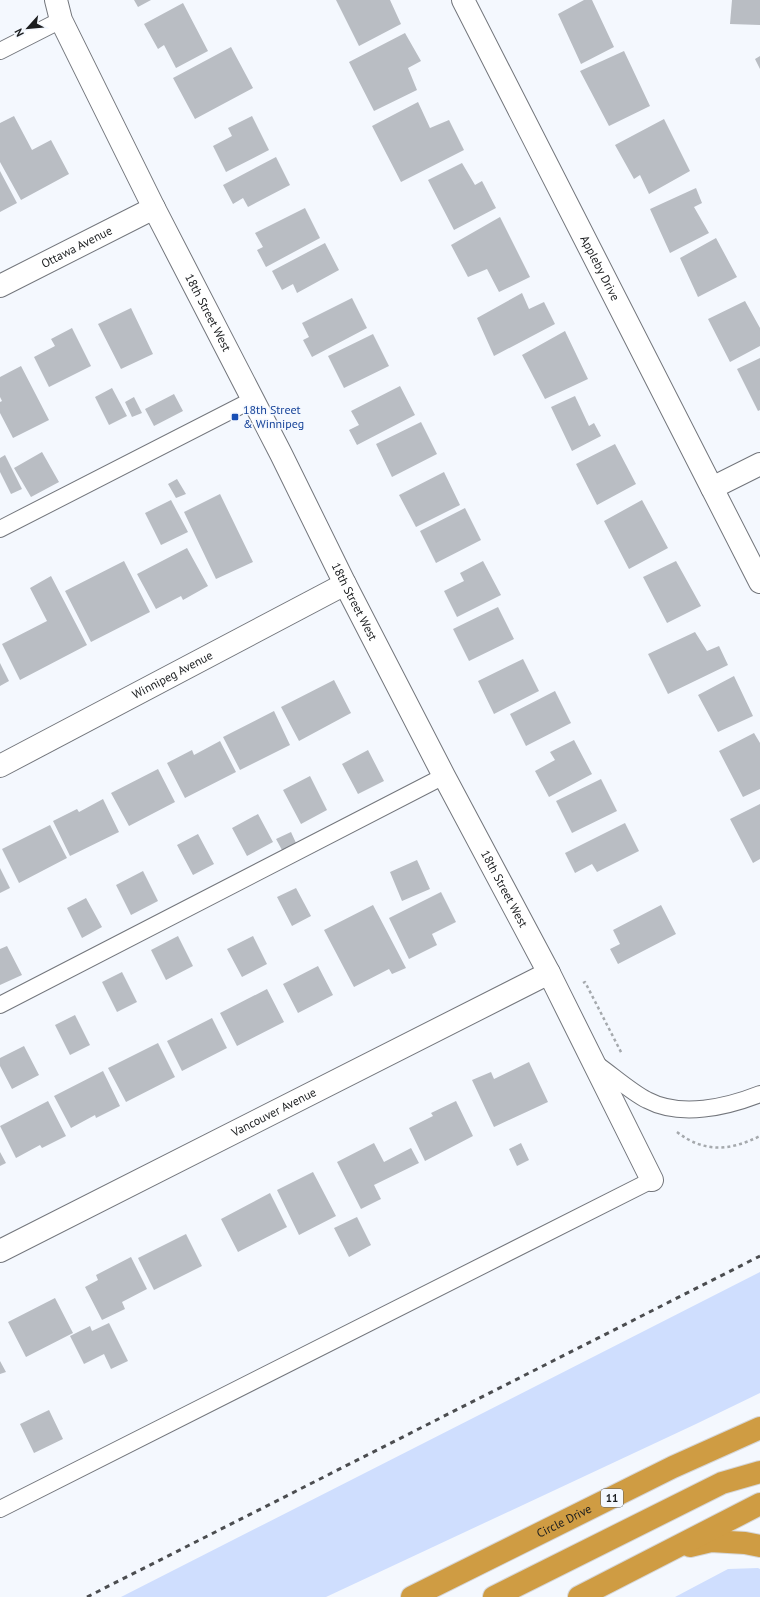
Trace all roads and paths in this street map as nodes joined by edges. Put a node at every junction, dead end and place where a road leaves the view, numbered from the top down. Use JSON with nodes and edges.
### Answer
{"nodes":[{"id":1,"x":44,"y":0,"type":"edge"},
{"id":2,"x":463,"y":0,"type":"edge"},
{"id":3,"x":59,"y":10,"type":"edge"},
{"id":4,"x":0,"y":51,"type":"edge"},
{"id":5,"x":154,"y":208,"type":"junction"},
{"id":6,"x":0,"y":286,"type":"edge"},
{"id":7,"x":252,"y":400,"type":"junction"},
{"id":8,"x":760,"y":464,"type":"edge"},
{"id":9,"x":712,"y":488,"type":"junction"},
{"id":10,"x":0,"y":529,"type":"edge"},
{"id":11,"x":760,"y":582,"type":"edge"},
{"id":12,"x":345,"y":584,"type":"junction"},
{"id":13,"x":0,"y":766,"type":"edge"},
{"id":14,"x":444,"y":776,"type":"junction"},
{"id":15,"x":549,"y":973,"type":"junction"},
{"id":16,"x":0,"y":1005,"type":"edge"},
{"id":17,"x":593,"y":1062,"type":"junction"},
{"id":18,"x":760,"y":1094,"type":"edge"},
{"id":19,"x":652,"y":1180,"type":"joint"},
{"id":20,"x":0,"y":1251,"type":"edge"},
{"id":21,"x":760,"y":1428,"type":"edge"},
{"id":22,"x":760,"y":1472,"type":"edge"},
{"id":23,"x":760,"y":1504,"type":"edge"},
{"id":24,"x":0,"y":1509,"type":"edge"},
{"id":25,"x":760,"y":1546,"type":"edge"},
{"id":26,"x":665,"y":1552,"type":"junction"},
{"id":27,"x":465,"y":1570,"type":"junction"},
{"id":28,"x":397,"y":1597,"type":"edge"},
{"id":29,"x":412,"y":1597,"type":"edge"},
{"id":30,"x":494,"y":1597,"type":"edge"},
{"id":31,"x":579,"y":1597,"type":"edge"}],
"edges":[{"from":1,"to":3,"type":"street","name":"18th Street West"},
{"from":2,"to":9,"type":"street","name":"Appleby Drive"},
{"from":3,"to":4,"type":"lane"},
{"from":3,"to":5,"type":"street","name":"18th Street West"},
{"from":5,"to":6,"type":"street","name":"Ottawa Avenue"},
{"from":5,"to":7,"type":"street","name":"18th Street West"},
{"from":7,"to":10,"type":"lane"},
{"from":7,"to":12,"type":"street","name":"18th Street West"},
{"from":8,"to":9,"type":"street"},
{"from":9,"to":11,"type":"street","name":"Appleby Drive"},
{"from":12,"to":13,"type":"street","name":"Winnipeg Avenue"},
{"from":12,"to":14,"type":"street","name":"18th Street West"},
{"from":14,"to":15,"type":"street","name":"18th Street West"},
{"from":14,"to":16,"type":"lane"},
{"from":15,"to":17,"type":"street","name":"18th Street West"},
{"from":15,"to":20,"type":"street","name":"Vancouver Avenue"},
{"from":17,"to":18,"type":"lane"},
{"from":17,"to":19,"type":"street","name":"18th Street West"},
{"from":19,"to":24,"type":"lane"},
{"from":21,"to":27,"type":"highway","name":"Circle Drive","number":"11"},
{"from":22,"to":30,"type":"highway"},
{"from":23,"to":26,"type":"highway"},
{"from":25,"to":26,"type":"highway"},
{"from":26,"to":31,"type":"highway"},
{"from":27,"to":28,"type":"highway"},
{"from":27,"to":29,"type":"highway","name":"Circle Drive","number":"11"}]}
